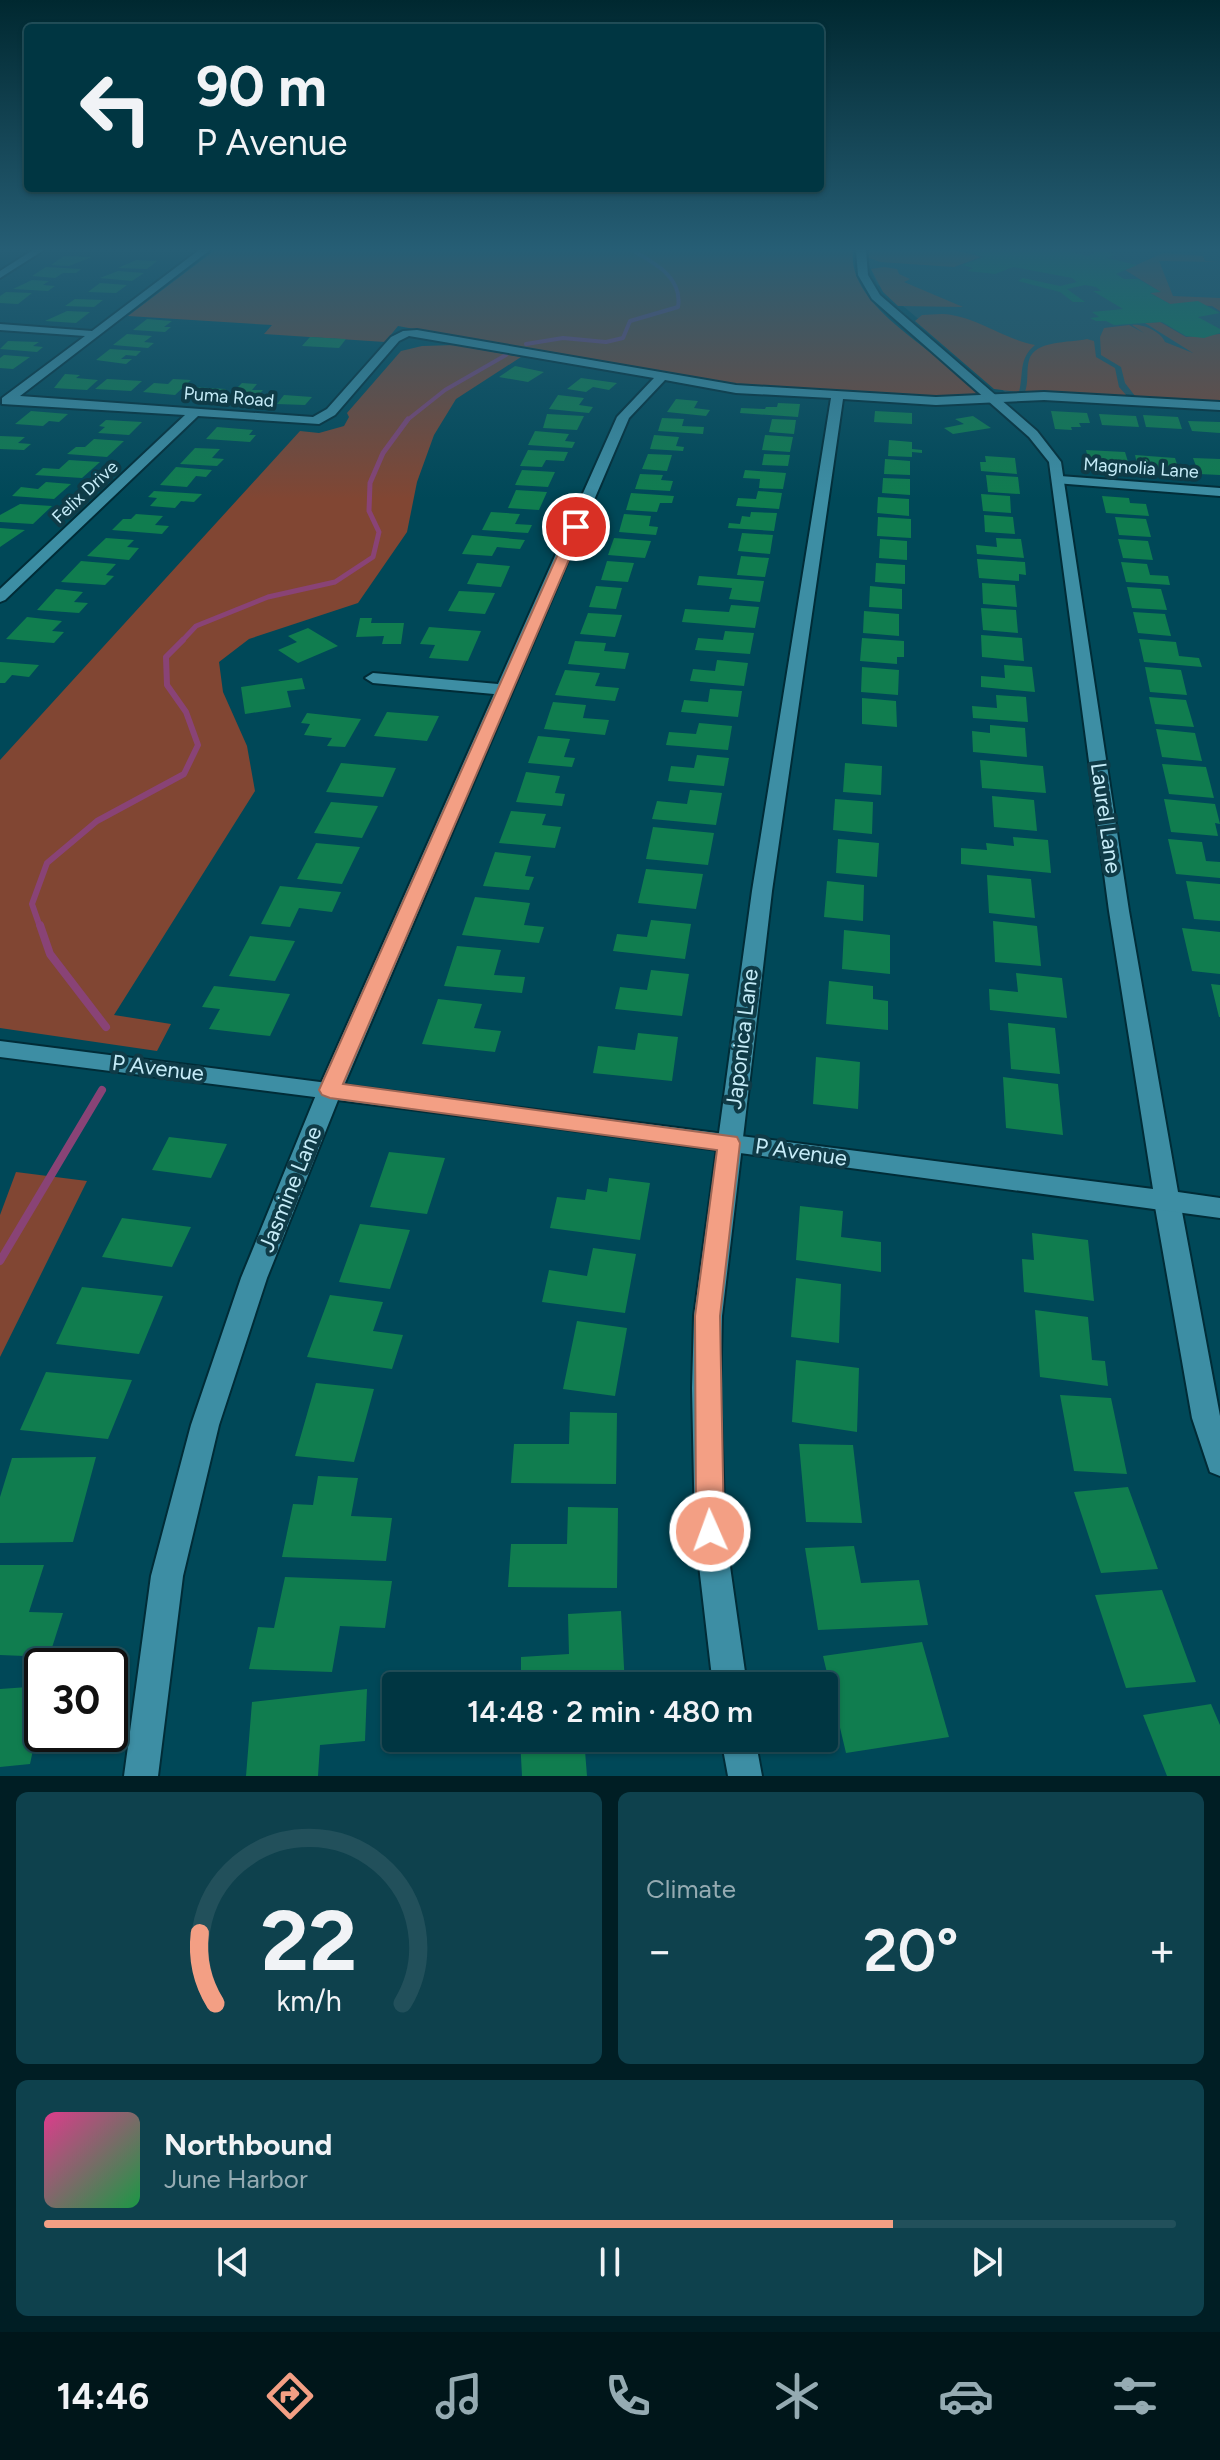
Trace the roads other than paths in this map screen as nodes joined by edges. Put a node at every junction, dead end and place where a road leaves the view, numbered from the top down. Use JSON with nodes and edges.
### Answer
{"nodes":[{"id":1,"x":80,"y":333,"type":"edge"},
{"id":2,"x":918,"y":333,"type":"edge"},
{"id":3,"x":95,"y":334,"type":"joint"},
{"id":4,"x":661,"y":378,"type":"junction"},
{"id":5,"x":837,"y":396,"type":"junction"},
{"id":6,"x":996,"y":400,"type":"junction"},
{"id":7,"x":5,"y":402,"type":"edge"},
{"id":8,"x":1220,"y":406,"type":"edge"},
{"id":9,"x":195,"y":412,"type":"junction"},
{"id":10,"x":1060,"y":480,"type":"junction"},
{"id":11,"x":1220,"y":492,"type":"edge"},
{"id":12,"x":0,"y":597,"type":"edge"},
{"id":13,"x":373,"y":678,"type":"dead end"},
{"id":14,"x":506,"y":690,"type":"junction"},
{"id":15,"x":0,"y":1049,"type":"edge"},
{"id":16,"x":330,"y":1090,"type":"junction"},
{"id":17,"x":729,"y":1143,"type":"junction"},
{"id":18,"x":1167,"y":1201,"type":"junction"},
{"id":19,"x":1220,"y":1208,"type":"edge"},
{"id":20,"x":1220,"y":1462,"type":"edge"},
{"id":21,"x":728,"y":1672,"type":"edge"},
{"id":22,"x":741,"y":1752,"type":"edge"},
{"id":23,"x":141,"y":1776,"type":"edge"},
{"id":24,"x":745,"y":1776,"type":"edge"}],
"edges":[{"from":1,"to":3,"type":"street"},
{"from":2,"to":6,"type":"street","name":"Laurel Lane"},
{"from":3,"to":7,"type":"street"},
{"from":4,"to":5,"type":"street"},
{"from":4,"to":9,"type":"street","name":"Puma Road"},
{"from":4,"to":14,"type":"street","name":"Jasmine Lane"},
{"from":5,"to":6,"type":"street"},
{"from":5,"to":17,"type":"street","name":"Japonica Lane"},
{"from":6,"to":8,"type":"street"},
{"from":6,"to":10,"type":"street","name":"Laurel Lane"},
{"from":7,"to":9,"type":"street","name":"Puma Road"},
{"from":9,"to":12,"type":"street","name":"Felix Drive"},
{"from":10,"to":11,"type":"street","name":"Magnolia Lane"},
{"from":10,"to":18,"type":"street","name":"Laurel Lane"},
{"from":13,"to":14,"type":"street"},
{"from":14,"to":16,"type":"street","name":"Jasmine Lane"},
{"from":15,"to":16,"type":"street","name":"P Avenue"},
{"from":16,"to":17,"type":"street","name":"P Avenue"},
{"from":16,"to":23,"type":"street","name":"Jasmine Lane"},
{"from":17,"to":18,"type":"street","name":"P Avenue"},
{"from":17,"to":21,"type":"street","name":"Japonica Lane"},
{"from":18,"to":19,"type":"street","name":"P Avenue"},
{"from":18,"to":20,"type":"street","name":"Laurel Lane"},
{"from":22,"to":24,"type":"street"}]}
